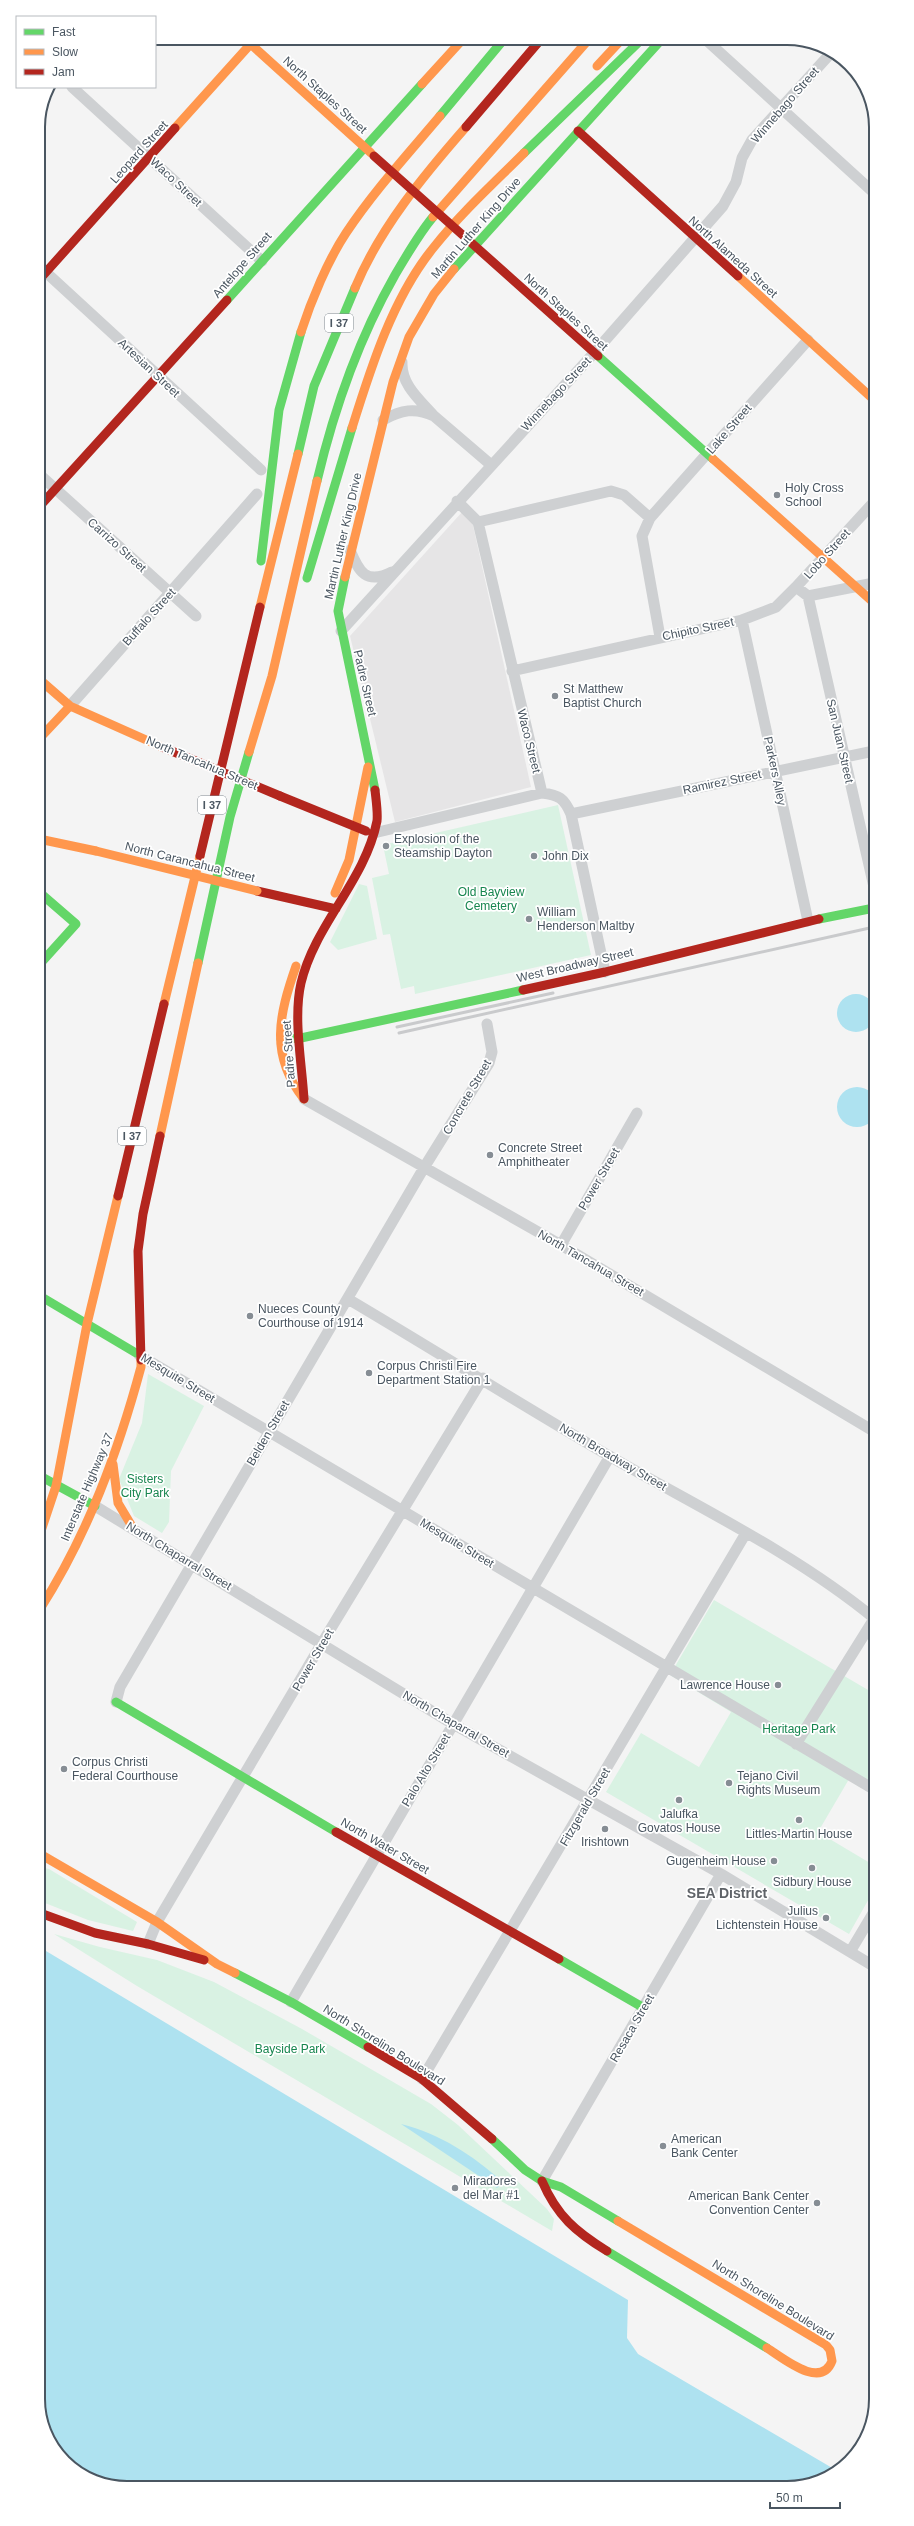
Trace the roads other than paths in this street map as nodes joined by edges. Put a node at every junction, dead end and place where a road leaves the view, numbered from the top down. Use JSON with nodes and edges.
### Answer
{"nodes":[{"id":1,"x":246,"y":45,"type":"edge"},
{"id":2,"x":255,"y":45,"type":"edge"},
{"id":3,"x":458,"y":45,"type":"edge"},
{"id":4,"x":499,"y":45,"type":"edge"},
{"id":5,"x":536,"y":45,"type":"edge"},
{"id":6,"x":584,"y":45,"type":"edge"},
{"id":7,"x":617,"y":45,"type":"edge"},
{"id":8,"x":636,"y":45,"type":"edge"},
{"id":9,"x":657,"y":45,"type":"edge"},
{"id":10,"x":712,"y":45,"type":"edge"},
{"id":11,"x":828,"y":56,"type":"edge"},
{"id":12,"x":590,"y":74,"type":"dead end"},
{"id":13,"x":580,"y":85,"type":"dead end"},
{"id":14,"x":73,"y":88,"type":"edge"},
{"id":15,"x":781,"y":108,"type":"junction"},
{"id":16,"x":578,"y":131,"type":"junction"},
{"id":17,"x":364,"y":146,"type":"junction"},
{"id":18,"x":150,"y":158,"type":"junction"},
{"id":19,"x":869,"y":188,"type":"edge"},
{"id":20,"x":470,"y":205,"type":"junction"},
{"id":21,"x":694,"y":239,"type":"junction"},
{"id":22,"x":474,"y":246,"type":"junction"},
{"id":23,"x":262,"y":261,"type":"junction"},
{"id":24,"x":45,"y":266,"type":"edge"},
{"id":25,"x":45,"y":272,"type":"edge"},
{"id":26,"x":808,"y":340,"type":"junction"},
{"id":27,"x":594,"y":353,"type":"junction"},
{"id":28,"x":402,"y":357,"type":"junction"},
{"id":29,"x":158,"y":378,"type":"junction"},
{"id":30,"x":869,"y":395,"type":"edge"},
{"id":31,"x":434,"y":416,"type":"junction"},
{"id":32,"x":383,"y":420,"type":"junction"},
{"id":33,"x":708,"y":454,"type":"junction"},
{"id":34,"x":490,"y":464,"type":"junction"},
{"id":35,"x":261,"y":470,"type":"dead end"},
{"id":36,"x":45,"y":480,"type":"edge"},
{"id":37,"x":55,"y":489,"type":"junction"},
{"id":38,"x":256,"y":494,"type":"dead end"},
{"id":39,"x":45,"y":500,"type":"edge"},
{"id":40,"x":457,"y":501,"type":"junction"},
{"id":41,"x":869,"y":507,"type":"edge"},
{"id":42,"x":650,"y":518,"type":"junction"},
{"id":43,"x":478,"y":522,"type":"junction"},
{"id":44,"x":350,"y":549,"type":"junction"},
{"id":45,"x":823,"y":558,"type":"junction"},
{"id":46,"x":394,"y":571,"type":"junction"},
{"id":47,"x":869,"y":584,"type":"edge"},
{"id":48,"x":305,"y":585,"type":"dead end"},
{"id":49,"x":796,"y":587,"type":"junction"},
{"id":50,"x":856,"y":587,"type":"junction"},
{"id":51,"x":170,"y":594,"type":"junction"},
{"id":52,"x":808,"y":596,"type":"junction"},
{"id":53,"x":869,"y":598,"type":"edge"},
{"id":54,"x":298,"y":607,"type":"dead end"},
{"id":55,"x":338,"y":611,"type":"joint"},
{"id":56,"x":196,"y":616,"type":"dead end"},
{"id":57,"x":742,"y":620,"type":"junction"},
{"id":58,"x":341,"y":630,"type":"junction"},
{"id":59,"x":660,"y":637,"type":"junction"},
{"id":60,"x":512,"y":672,"type":"junction"},
{"id":61,"x":272,"y":676,"type":"junction"},
{"id":62,"x":242,"y":682,"type":"junction"},
{"id":63,"x":45,"y":684,"type":"edge"},
{"id":64,"x":70,"y":706,"type":"junction"},
{"id":65,"x":45,"y":733,"type":"edge"},
{"id":66,"x":869,"y":752,"type":"edge"},
{"id":67,"x":844,"y":757,"type":"junction"},
{"id":68,"x":370,"y":759,"type":"junction"},
{"id":69,"x":775,"y":770,"type":"junction"},
{"id":70,"x":542,"y":793,"type":"junction"},
{"id":71,"x":571,"y":814,"type":"junction"},
{"id":72,"x":356,"y":829,"type":"junction"},
{"id":73,"x":374,"y":833,"type":"junction"},
{"id":74,"x":45,"y":840,"type":"edge"},
{"id":75,"x":869,"y":865,"type":"edge"},
{"id":76,"x":45,"y":897,"type":"edge"},
{"id":77,"x":332,"y":908,"type":"junction"},
{"id":78,"x":869,"y":909,"type":"edge"},
{"id":79,"x":808,"y":921,"type":"junction"},
{"id":80,"x":45,"y":958,"type":"edge"},
{"id":81,"x":605,"y":972,"type":"junction"},
{"id":82,"x":487,"y":1024,"type":"dead end"},
{"id":83,"x":301,"y":1038,"type":"junction"},
{"id":84,"x":281,"y":1039,"type":"junction"},
{"id":85,"x":304,"y":1099,"type":"junction"},
{"id":86,"x":637,"y":1113,"type":"dead end"},
{"id":87,"x":425,"y":1166,"type":"junction"},
{"id":88,"x":561,"y":1245,"type":"junction"},
{"id":89,"x":45,"y":1299,"type":"edge"},
{"id":90,"x":348,"y":1299,"type":"junction"},
{"id":91,"x":87,"y":1324,"type":"junction"},
{"id":92,"x":139,"y":1355,"type":"junction"},
{"id":93,"x":483,"y":1378,"type":"junction"},
{"id":94,"x":869,"y":1428,"type":"edge"},
{"id":95,"x":269,"y":1432,"type":"junction"},
{"id":96,"x":610,"y":1456,"type":"junction"},
{"id":97,"x":113,"y":1459,"type":"junction"},
{"id":98,"x":45,"y":1479,"type":"edge"},
{"id":99,"x":56,"y":1486,"type":"junction"},
{"id":100,"x":94,"y":1506,"type":"junction"},
{"id":101,"x":403,"y":1510,"type":"junction"},
{"id":102,"x":45,"y":1519,"type":"edge"},
{"id":103,"x":132,"y":1528,"type":"junction"},
{"id":104,"x":746,"y":1533,"type":"junction"},
{"id":105,"x":193,"y":1564,"type":"junction"},
{"id":106,"x":533,"y":1589,"type":"junction"},
{"id":107,"x":45,"y":1601,"type":"edge"},
{"id":108,"x":869,"y":1614,"type":"edge"},
{"id":109,"x":869,"y":1628,"type":"edge"},
{"id":110,"x":322,"y":1643,"type":"junction"},
{"id":111,"x":667,"y":1667,"type":"junction"},
{"id":112,"x":116,"y":1702,"type":"joint"},
{"id":113,"x":453,"y":1724,"type":"junction"},
{"id":114,"x":796,"y":1744,"type":"junction"},
{"id":115,"x":244,"y":1779,"type":"junction"},
{"id":116,"x":869,"y":1787,"type":"edge"},
{"id":117,"x":589,"y":1798,"type":"junction"},
{"id":118,"x":376,"y":1855,"type":"junction"},
{"id":119,"x":45,"y":1857,"type":"edge"},
{"id":120,"x":721,"y":1874,"type":"junction"},
{"id":121,"x":45,"y":1915,"type":"edge"},
{"id":122,"x":869,"y":1920,"type":"edge"},
{"id":123,"x":157,"y":1922,"type":"junction"},
{"id":124,"x":510,"y":1933,"type":"junction"},
{"id":125,"x":148,"y":1944,"type":"junction"},
{"id":126,"x":850,"y":1952,"type":"junction"},
{"id":127,"x":869,"y":1963,"type":"edge"},
{"id":128,"x":217,"y":1964,"type":"junction"},
{"id":129,"x":291,"y":2002,"type":"junction"},
{"id":130,"x":644,"y":2008,"type":"junction"},
{"id":131,"x":422,"y":2079,"type":"junction"},
{"id":132,"x":542,"y":2181,"type":"junction"}],
"edges":[{"from":1,"to":18,"type":"main road","name":"Leopard Street"},
{"from":2,"to":17,"type":"main road","name":"North Staples Street"},
{"from":3,"to":17,"type":"main road","name":"Antelope Street"},
{"from":4,"to":62,"type":"main road"},
{"from":5,"to":62,"type":"main road","number":"I 37"},
{"from":6,"to":61,"type":"main road","number":"I 37"},
{"from":7,"to":12,"type":"main road"},
{"from":8,"to":20,"type":"main road"},
{"from":9,"to":16,"type":"main road","name":"Martin Luther King Drive"},
{"from":10,"to":15,"type":"street"},
{"from":11,"to":15,"type":"street","name":"Winnebago Street"},
{"from":13,"to":20,"type":"main road"},
{"from":14,"to":18,"type":"street","name":"Waco Street"},
{"from":15,"to":19,"type":"street"},
{"from":15,"to":21,"type":"street","name":"Winnebago Street"},
{"from":16,"to":21,"type":"main road","name":"North Alameda Street"},
{"from":16,"to":22,"type":"main road","name":"Martin Luther King Drive"},
{"from":17,"to":22,"type":"main road","name":"North Staples Street","bridge":true},
{"from":17,"to":23,"type":"main road","name":"Antelope Street"},
{"from":18,"to":23,"type":"street","name":"Waco Street"},
{"from":18,"to":24,"type":"main road","name":"Leopard Street"},
{"from":20,"to":48,"type":"main road"},
{"from":21,"to":26,"type":"main road","name":"North Alameda Street"},
{"from":21,"to":27,"type":"street","name":"Winnebago Street"},
{"from":22,"to":27,"type":"main road","name":"North Staples Street"},
{"from":22,"to":28,"type":"main road","name":"Martin Luther King Drive"},
{"from":23,"to":29,"type":"main road","name":"Antelope Street"},
{"from":25,"to":29,"type":"street","name":"Artesian Street"},
{"from":26,"to":30,"type":"main road","name":"North Alameda Street"},
{"from":26,"to":33,"type":"street","name":"Lake Street"},
{"from":27,"to":33,"type":"main road","name":"North Staples Street"},
{"from":27,"to":34,"type":"street","name":"Winnebago Street"},
{"from":28,"to":31,"type":"street"},
{"from":28,"to":32,"type":"main road","name":"Martin Luther King Drive"},
{"from":29,"to":35,"type":"street","name":"Artesian Street"},
{"from":29,"to":37,"type":"main road","name":"Antelope Street"},
{"from":31,"to":32,"type":"street"},
{"from":31,"to":34,"type":"street"},
{"from":32,"to":44,"type":"main road","name":"Martin Luther King Drive"},
{"from":33,"to":42,"type":"street","name":"Lake Street"},
{"from":33,"to":45,"type":"main road","name":"North Staples Street"},
{"from":34,"to":40,"type":"street","name":"Winnebago Street"},
{"from":36,"to":37,"type":"street","name":"Carrizo Street"},
{"from":37,"to":39,"type":"main road","name":"Antelope Street"},
{"from":37,"to":51,"type":"street","name":"Carrizo Street"},
{"from":38,"to":51,"type":"street","name":"Buffalo Street"},
{"from":40,"to":43,"type":"street"},
{"from":40,"to":46,"type":"street","name":"Winnebago Street"},
{"from":41,"to":45,"type":"street","name":"Lobo Street"},
{"from":42,"to":43,"type":"street"},
{"from":42,"to":59,"type":"street","name":"Lake Street"},
{"from":43,"to":60,"type":"street","name":"Waco Street"},
{"from":44,"to":46,"type":"street"},
{"from":44,"to":55,"type":"main road","name":"Martin Luther King Drive"},
{"from":45,"to":49,"type":"street","name":"Lobo Street"},
{"from":45,"to":50,"type":"main road","name":"North Staples Street"},
{"from":46,"to":58,"type":"street","name":"Winnebago Street"},
{"from":47,"to":50,"type":"street"},
{"from":49,"to":52,"type":"street"},
{"from":49,"to":57,"type":"street","name":"Chipito Street"},
{"from":50,"to":52,"type":"street"},
{"from":50,"to":53,"type":"main road","name":"North Staples Street"},
{"from":51,"to":56,"type":"street","name":"Carrizo Street"},
{"from":51,"to":64,"type":"street","name":"Buffalo Street"},
{"from":52,"to":67,"type":"street","name":"San Juan Street"},
{"from":54,"to":61,"type":"main road"},
{"from":55,"to":58,"type":"main road","name":"Padre Street"},
{"from":57,"to":59,"type":"street","name":"Chipito Street"},
{"from":57,"to":69,"type":"street","name":"Parkers Alley"},
{"from":58,"to":68,"type":"main road","name":"Padre Street"},
{"from":59,"to":60,"type":"street","name":"Chipito Street"},
{"from":60,"to":70,"type":"street","name":"Waco Street"},
{"from":61,"to":92,"type":"main road","number":"I 37"},
{"from":62,"to":91,"type":"main road","number":"I 37"},
{"from":63,"to":64,"type":"main road","name":"North Tancahua Street"},
{"from":64,"to":65,"type":"main road","name":"Buffalo Street"},
{"from":64,"to":72,"type":"main road","name":"North Tancahua Street","bridge":true},
{"from":66,"to":67,"type":"street","name":"Ramirez Street"},
{"from":67,"to":69,"type":"street","name":"Ramirez Street"},
{"from":67,"to":75,"type":"street","name":"San Juan Street"},
{"from":68,"to":72,"type":"main road","name":"Padre Street"},
{"from":68,"to":73,"type":"main road","name":"Padre Street"},
{"from":69,"to":71,"type":"street","name":"Ramirez Street"},
{"from":69,"to":79,"type":"street","name":"Parkers Alley"},
{"from":70,"to":71,"type":"street"},
{"from":70,"to":73,"type":"street"},
{"from":71,"to":81,"type":"street"},
{"from":72,"to":73,"type":"main road","name":"North Tancahua Street"},
{"from":72,"to":77,"type":"main road","name":"Padre Street"},
{"from":73,"to":77,"type":"main road","name":"Padre Street"},
{"from":74,"to":77,"type":"main road","name":"North Carancahua Street","bridge":true},
{"from":76,"to":80,"type":"main road"},
{"from":77,"to":83,"type":"main road","name":"Padre Street"},
{"from":77,"to":84,"type":"main road","name":"Padre Street"},
{"from":78,"to":79,"type":"main road","name":"West Broadway Street"},
{"from":79,"to":81,"type":"main road","name":"West Broadway Street"},
{"from":81,"to":83,"type":"main road","name":"West Broadway Street"},
{"from":82,"to":87,"type":"street","name":"Concrete Street"},
{"from":83,"to":84,"type":"main road","name":"West Broadway Street"},
{"from":83,"to":85,"type":"main road","name":"Padre Street"},
{"from":84,"to":85,"type":"main road","name":"Padre Street"},
{"from":85,"to":87,"type":"street","name":"North Tancahua Street"},
{"from":86,"to":88,"type":"street","name":"Power Street"},
{"from":87,"to":88,"type":"street","name":"North Tancahua Street"},
{"from":87,"to":90,"type":"street","name":"Belden Street"},
{"from":88,"to":94,"type":"street","name":"North Tancahua Street"},
{"from":89,"to":91,"type":"main road","name":"Mesquite Street"},
{"from":90,"to":93,"type":"street","name":"North Broadway Street"},
{"from":90,"to":95,"type":"street","name":"Belden Street"},
{"from":91,"to":92,"type":"main road","name":"Mesquite Street"},
{"from":91,"to":99,"type":"main road"},
{"from":92,"to":95,"type":"street","name":"Mesquite Street"},
{"from":92,"to":97,"type":"main road","name":"Interstate Highway 37","number":"I 37"},
{"from":93,"to":96,"type":"street","name":"North Broadway Street"},
{"from":93,"to":101,"type":"street","name":"Power Street"},
{"from":95,"to":101,"type":"street","name":"Mesquite Street"},
{"from":95,"to":105,"type":"street","name":"Belden Street"},
{"from":96,"to":104,"type":"street","name":"North Broadway Street"},
{"from":96,"to":106,"type":"street","name":"Palo Alto Street"},
{"from":97,"to":100,"type":"main road","name":"Interstate Highway 37"},
{"from":97,"to":103,"type":"main road"},
{"from":98,"to":99,"type":"main road","name":"North Chaparral Street"},
{"from":99,"to":100,"type":"main road","name":"North Chaparral Street"},
{"from":99,"to":102,"type":"main road"},
{"from":100,"to":103,"type":"street","name":"North Chaparral Street"},
{"from":100,"to":107,"type":"main road","name":"Interstate Highway 37"},
{"from":101,"to":106,"type":"street","name":"Mesquite Street"},
{"from":101,"to":110,"type":"street","name":"Power Street"},
{"from":103,"to":105,"type":"street","name":"North Chaparral Street"},
{"from":104,"to":108,"type":"street","name":"North Broadway Street"},
{"from":104,"to":111,"type":"street","name":"Fitzgerald Street"},
{"from":105,"to":110,"type":"street","name":"North Chaparral Street"},
{"from":105,"to":112,"type":"street","name":"Belden Street"},
{"from":106,"to":111,"type":"street","name":"Mesquite Street"},
{"from":106,"to":113,"type":"street","name":"Palo Alto Street"},
{"from":109,"to":114,"type":"street"},
{"from":110,"to":113,"type":"street","name":"North Chaparral Street"},
{"from":110,"to":115,"type":"street","name":"Power Street"},
{"from":111,"to":114,"type":"street","name":"Mesquite Street"},
{"from":111,"to":117,"type":"street","name":"Fitzgerald Street"},
{"from":112,"to":115,"type":"main road","name":"North Water Street"},
{"from":113,"to":117,"type":"street","name":"North Chaparral Street"},
{"from":113,"to":118,"type":"street","name":"Palo Alto Street"},
{"from":114,"to":116,"type":"street","name":"Mesquite Street"},
{"from":115,"to":118,"type":"main road","name":"North Water Street"},
{"from":115,"to":123,"type":"street","name":"Power Street"},
{"from":117,"to":120,"type":"street","name":"North Chaparral Street"},
{"from":117,"to":124,"type":"street","name":"Fitzgerald Street"},
{"from":118,"to":124,"type":"main road","name":"North Water Street"},
{"from":118,"to":129,"type":"street","name":"Palo Alto Street"},
{"from":119,"to":123,"type":"main road","name":"North Shoreline Boulevard"},
{"from":120,"to":126,"type":"street","name":"North Chaparral Street"},
{"from":120,"to":130,"type":"street","name":"Resaca Street"},
{"from":121,"to":125,"type":"main road","name":"North Shoreline Boulevard"},
{"from":122,"to":126,"type":"street"},
{"from":123,"to":125,"type":"street","name":"Power Street"},
{"from":123,"to":128,"type":"main road","name":"North Shoreline Boulevard"},
{"from":124,"to":130,"type":"main road","name":"North Water Street"},
{"from":124,"to":131,"type":"street","name":"Fitzgerald Street"},
{"from":125,"to":128,"type":"main road","name":"North Shoreline Boulevard"},
{"from":126,"to":127,"type":"street","name":"North Chaparral Street"},
{"from":128,"to":129,"type":"main road","name":"North Shoreline Boulevard"},
{"from":129,"to":131,"type":"main road","name":"North Shoreline Boulevard"},
{"from":130,"to":132,"type":"street","name":"Resaca Street"},
{"from":131,"to":132,"type":"main road","name":"North Shoreline Boulevard"},
{"from":132,"to":132,"type":"main road","name":"North Shoreline Boulevard"}]}
